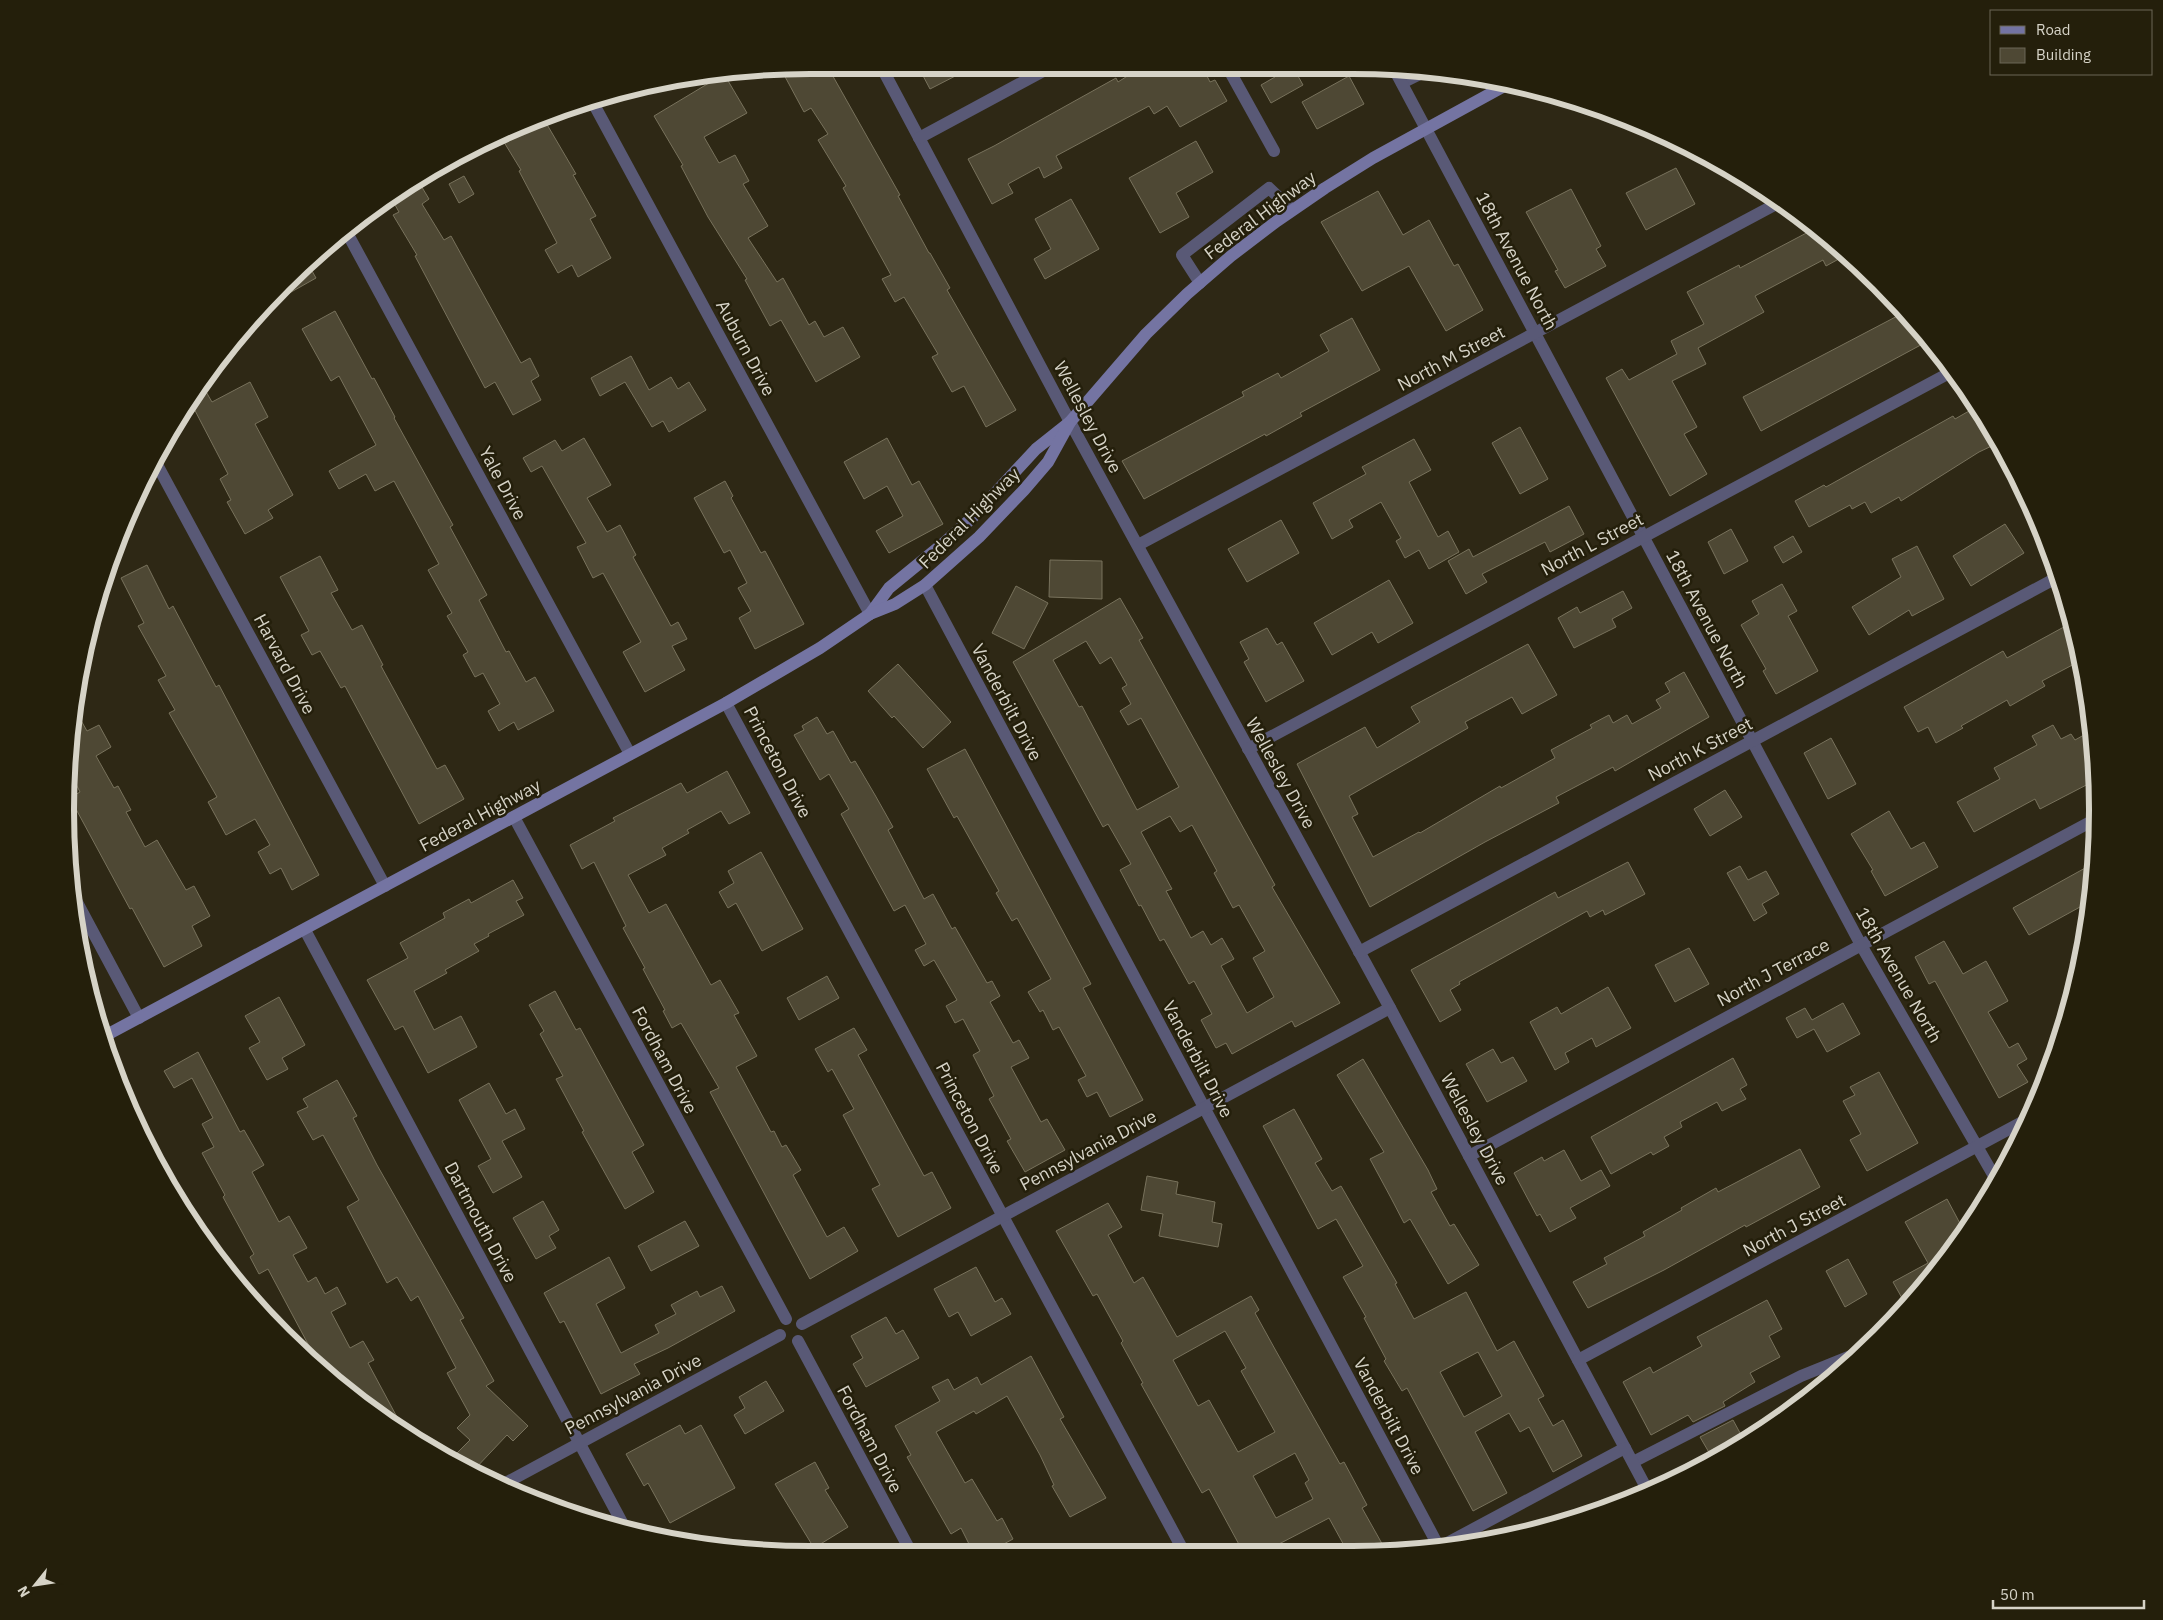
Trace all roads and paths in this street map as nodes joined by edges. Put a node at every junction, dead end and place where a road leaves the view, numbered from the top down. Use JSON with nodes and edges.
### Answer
{"nodes":[{"id":1,"x":885,"y":74,"type":"edge"},
{"id":2,"x":1038,"y":74,"type":"edge"},
{"id":3,"x":1231,"y":74,"type":"edge"},
{"id":4,"x":1397,"y":75,"type":"edge"},
{"id":5,"x":1416,"y":77,"type":"edge"},
{"id":6,"x":1402,"y":84,"type":"junction"},
{"id":7,"x":1499,"y":89,"type":"edge"},
{"id":8,"x":595,"y":106,"type":"edge"},
{"id":9,"x":1426,"y":128,"type":"junction"},
{"id":10,"x":920,"y":138,"type":"junction"},
{"id":11,"x":1274,"y":150,"type":"dead end"},
{"id":12,"x":1773,"y":206,"type":"edge"},
{"id":13,"x":1292,"y":210,"type":"junction"},
{"id":14,"x":349,"y":236,"type":"edge"},
{"id":15,"x":1200,"y":283,"type":"junction"},
{"id":16,"x":1535,"y":332,"type":"junction"},
{"id":17,"x":1946,"y":375,"type":"edge"},
{"id":18,"x":1070,"y":422,"type":"junction"},
{"id":19,"x":159,"y":468,"type":"edge"},
{"id":20,"x":1644,"y":537,"type":"junction"},
{"id":21,"x":1138,"y":545,"type":"junction"},
{"id":22,"x":2052,"y":580,"type":"edge"},
{"id":23,"x":925,"y":586,"type":"junction"},
{"id":24,"x":870,"y":614,"type":"junction"},
{"id":25,"x":726,"y":703,"type":"junction"},
{"id":26,"x":1752,"y":741,"type":"junction"},
{"id":27,"x":1248,"y":749,"type":"junction"},
{"id":28,"x":630,"y":754,"type":"junction"},
{"id":29,"x":514,"y":817,"type":"junction"},
{"id":30,"x":2089,"y":823,"type":"edge"},
{"id":31,"x":385,"y":886,"type":"junction"},
{"id":32,"x":80,"y":909,"type":"edge"},
{"id":33,"x":305,"y":930,"type":"junction"},
{"id":34,"x":1861,"y":945,"type":"junction"},
{"id":35,"x":1359,"y":952,"type":"junction"},
{"id":36,"x":1390,"y":1008,"type":"junction"},
{"id":37,"x":139,"y":1018,"type":"junction"},
{"id":38,"x":109,"y":1034,"type":"edge"},
{"id":39,"x":1204,"y":1108,"type":"junction"},
{"id":40,"x":2018,"y":1124,"type":"edge"},
{"id":41,"x":1978,"y":1147,"type":"junction"},
{"id":42,"x":1469,"y":1156,"type":"junction"},
{"id":43,"x":1993,"y":1174,"type":"edge"},
{"id":44,"x":1003,"y":1216,"type":"junction"},
{"id":45,"x":786,"y":1320,"type":"junction"},
{"id":46,"x":802,"y":1324,"type":"junction"},
{"id":47,"x":780,"y":1335,"type":"junction"},
{"id":48,"x":798,"y":1341,"type":"junction"},
{"id":49,"x":1844,"y":1359,"type":"edge"},
{"id":50,"x":1578,"y":1360,"type":"junction"},
{"id":51,"x":579,"y":1444,"type":"junction"},
{"id":52,"x":1625,"y":1448,"type":"junction"},
{"id":53,"x":1633,"y":1462,"type":"junction"},
{"id":54,"x":508,"y":1481,"type":"edge"},
{"id":55,"x":1645,"y":1485,"type":"edge"},
{"id":56,"x":621,"y":1522,"type":"edge"},
{"id":57,"x":1455,"y":1539,"type":"edge"},
{"id":58,"x":1435,"y":1542,"type":"edge"},
{"id":59,"x":908,"y":1546,"type":"edge"},
{"id":60,"x":1181,"y":1546,"type":"edge"}],
"edges":[{"from":1,"to":10,"type":"street","name":"Wellesley Drive"},
{"from":2,"to":10,"type":"street"},
{"from":3,"to":11,"type":"street"},
{"from":4,"to":6,"type":"street","name":"18th Avenue North"},
{"from":5,"to":6,"type":"street"},
{"from":6,"to":9,"type":"street","name":"18th Avenue North"},
{"from":7,"to":9,"type":"main road","name":"Federal Highway"},
{"from":8,"to":24,"type":"street","name":"Auburn Drive"},
{"from":9,"to":13,"type":"main road","name":"Federal Highway"},
{"from":9,"to":16,"type":"street","name":"18th Avenue North"},
{"from":10,"to":18,"type":"street","name":"Wellesley Drive"},
{"from":12,"to":16,"type":"street","name":"North M Street"},
{"from":13,"to":15,"type":"main road","name":"Federal Highway"},
{"from":13,"to":15,"type":"street"},
{"from":14,"to":28,"type":"street","name":"Yale Drive"},
{"from":15,"to":18,"type":"main road","name":"Federal Highway"},
{"from":16,"to":20,"type":"street","name":"18th Avenue North"},
{"from":16,"to":21,"type":"street","name":"North M Street"},
{"from":17,"to":20,"type":"street","name":"North L Street"},
{"from":18,"to":21,"type":"street","name":"Wellesley Drive"},
{"from":18,"to":23,"type":"main road","name":"Federal Highway"},
{"from":18,"to":24,"type":"main road","name":"Federal Highway"},
{"from":19,"to":31,"type":"street","name":"Harvard Drive"},
{"from":20,"to":26,"type":"street","name":"18th Avenue North"},
{"from":20,"to":27,"type":"street","name":"North L Street"},
{"from":21,"to":27,"type":"street","name":"Wellesley Drive"},
{"from":22,"to":26,"type":"street","name":"North K Street"},
{"from":23,"to":24,"type":"main road","name":"Federal Highway"},
{"from":23,"to":39,"type":"street","name":"Vanderbilt Drive"},
{"from":24,"to":25,"type":"main road","name":"Federal Highway"},
{"from":25,"to":28,"type":"main road","name":"Federal Highway"},
{"from":25,"to":44,"type":"street","name":"Princeton Drive"},
{"from":26,"to":34,"type":"street","name":"18th Avenue North"},
{"from":26,"to":35,"type":"street","name":"North K Street"},
{"from":27,"to":35,"type":"street","name":"Wellesley Drive"},
{"from":28,"to":29,"type":"main road","name":"Federal Highway"},
{"from":29,"to":31,"type":"main road","name":"Federal Highway"},
{"from":29,"to":45,"type":"street","name":"Fordham Drive"},
{"from":30,"to":34,"type":"street","name":"North J Terrace"},
{"from":31,"to":33,"type":"main road","name":"Federal Highway"},
{"from":32,"to":37,"type":"street"},
{"from":33,"to":37,"type":"main road","name":"Federal Highway"},
{"from":33,"to":51,"type":"street","name":"Dartmouth Drive"},
{"from":34,"to":41,"type":"street","name":"18th Avenue North"},
{"from":34,"to":42,"type":"street","name":"North J Terrace"},
{"from":35,"to":36,"type":"street","name":"Wellesley Drive"},
{"from":36,"to":39,"type":"street","name":"Pennsylvania Drive"},
{"from":36,"to":42,"type":"street","name":"Wellesley Drive"},
{"from":37,"to":38,"type":"main road","name":"Federal Highway"},
{"from":39,"to":44,"type":"street","name":"Pennsylvania Drive"},
{"from":39,"to":58,"type":"street","name":"Vanderbilt Drive"},
{"from":40,"to":41,"type":"street","name":"North J Street"},
{"from":41,"to":43,"type":"street","name":"18th Avenue North"},
{"from":41,"to":50,"type":"street","name":"North J Street"},
{"from":42,"to":50,"type":"street","name":"Wellesley Drive"},
{"from":44,"to":46,"type":"street","name":"Pennsylvania Drive"},
{"from":44,"to":60,"type":"street","name":"Princeton Drive"},
{"from":45,"to":46,"type":"street"},
{"from":45,"to":47,"type":"street"},
{"from":46,"to":48,"type":"street"},
{"from":47,"to":48,"type":"street"},
{"from":47,"to":51,"type":"street","name":"Pennsylvania Drive"},
{"from":48,"to":59,"type":"street","name":"Fordham Drive"},
{"from":49,"to":53,"type":"street"},
{"from":50,"to":52,"type":"street","name":"Wellesley Drive"},
{"from":51,"to":54,"type":"street","name":"Pennsylvania Drive"},
{"from":51,"to":56,"type":"street","name":"Dartmouth Drive"},
{"from":52,"to":53,"type":"street","name":"Wellesley Drive"},
{"from":52,"to":57,"type":"street"},
{"from":53,"to":55,"type":"street","name":"Wellesley Drive"}]}
